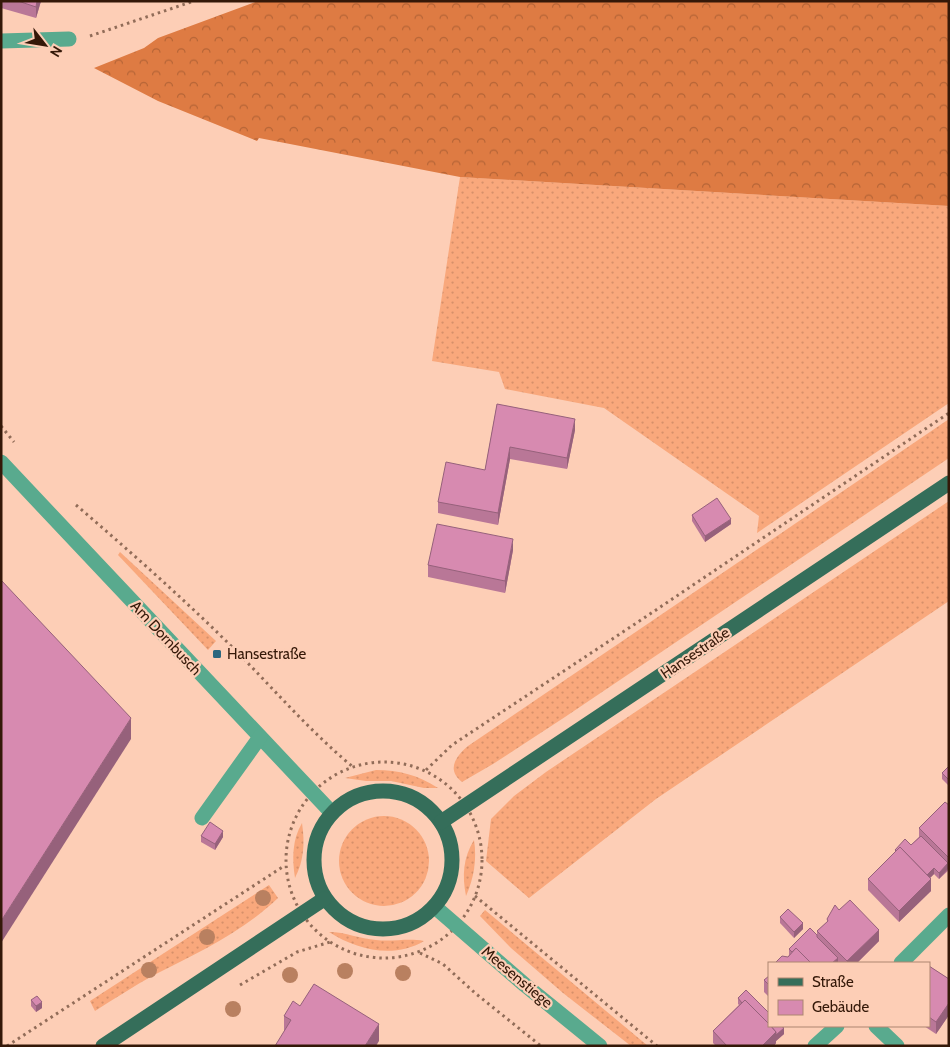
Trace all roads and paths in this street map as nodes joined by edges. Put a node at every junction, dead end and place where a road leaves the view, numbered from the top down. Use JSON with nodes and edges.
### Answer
{"nodes":[{"id":1,"x":194,"y":1,"type":"edge"},
{"id":2,"x":69,"y":39,"type":"joint"},
{"id":3,"x":1,"y":41,"type":"edge"},
{"id":4,"x":949,"y":413,"type":"edge"},
{"id":5,"x":1,"y":462,"type":"edge"},
{"id":6,"x":949,"y":483,"type":"edge"},
{"id":7,"x":90,"y":517,"type":"dead end"},
{"id":8,"x":260,"y":737,"type":"junction"},
{"id":9,"x":332,"y":813,"type":"junction"},
{"id":10,"x":202,"y":818,"type":"dead end"},
{"id":11,"x":441,"y":822,"type":"junction"},
{"id":12,"x":284,"y":866,"type":"dead end"},
{"id":13,"x":475,"y":896,"type":"dead end"},
{"id":14,"x":324,"y":899,"type":"junction"},
{"id":15,"x":435,"y":907,"type":"junction"},
{"id":16,"x":949,"y":915,"type":"edge"},
{"id":17,"x":330,"y":942,"type":"dead end"},
{"id":18,"x":420,"y":953,"type":"dead end"},
{"id":19,"x":902,"y":962,"type":"edge"},
{"id":20,"x":238,"y":987,"type":"dead end"},
{"id":21,"x":836,"y":1027,"type":"edge"},
{"id":22,"x":877,"y":1027,"type":"edge"},
{"id":23,"x":7,"y":1046,"type":"edge"},
{"id":24,"x":102,"y":1046,"type":"edge"},
{"id":25,"x":541,"y":1046,"type":"edge"},
{"id":26,"x":600,"y":1046,"type":"edge"},
{"id":27,"x":657,"y":1046,"type":"edge"},
{"id":28,"x":816,"y":1046,"type":"edge"},
{"id":29,"x":897,"y":1046,"type":"edge"}],
"edges":[{"from":1,"to":2,"type":"path"},
{"from":2,"to":3,"type":"street"},
{"from":4,"to":7,"type":"path"},
{"from":5,"to":8,"type":"street","name":"Am Dornbusch"},
{"from":6,"to":11,"type":"main road","name":"Hansestraße"},
{"from":8,"to":9,"type":"street","name":"Am Dornbusch"},
{"from":8,"to":10,"type":"street"},
{"from":9,"to":11,"type":"main road"},
{"from":9,"to":14,"type":"main road"},
{"from":11,"to":15,"type":"main road"},
{"from":12,"to":23,"type":"path"},
{"from":13,"to":27,"type":"path"},
{"from":14,"to":15,"type":"main road"},
{"from":14,"to":24,"type":"main road"},
{"from":15,"to":26,"type":"street","name":"Meesenstiege"},
{"from":16,"to":19,"type":"street"},
{"from":17,"to":20,"type":"path"},
{"from":18,"to":25,"type":"path"},
{"from":21,"to":28,"type":"street"},
{"from":22,"to":29,"type":"street"}]}
